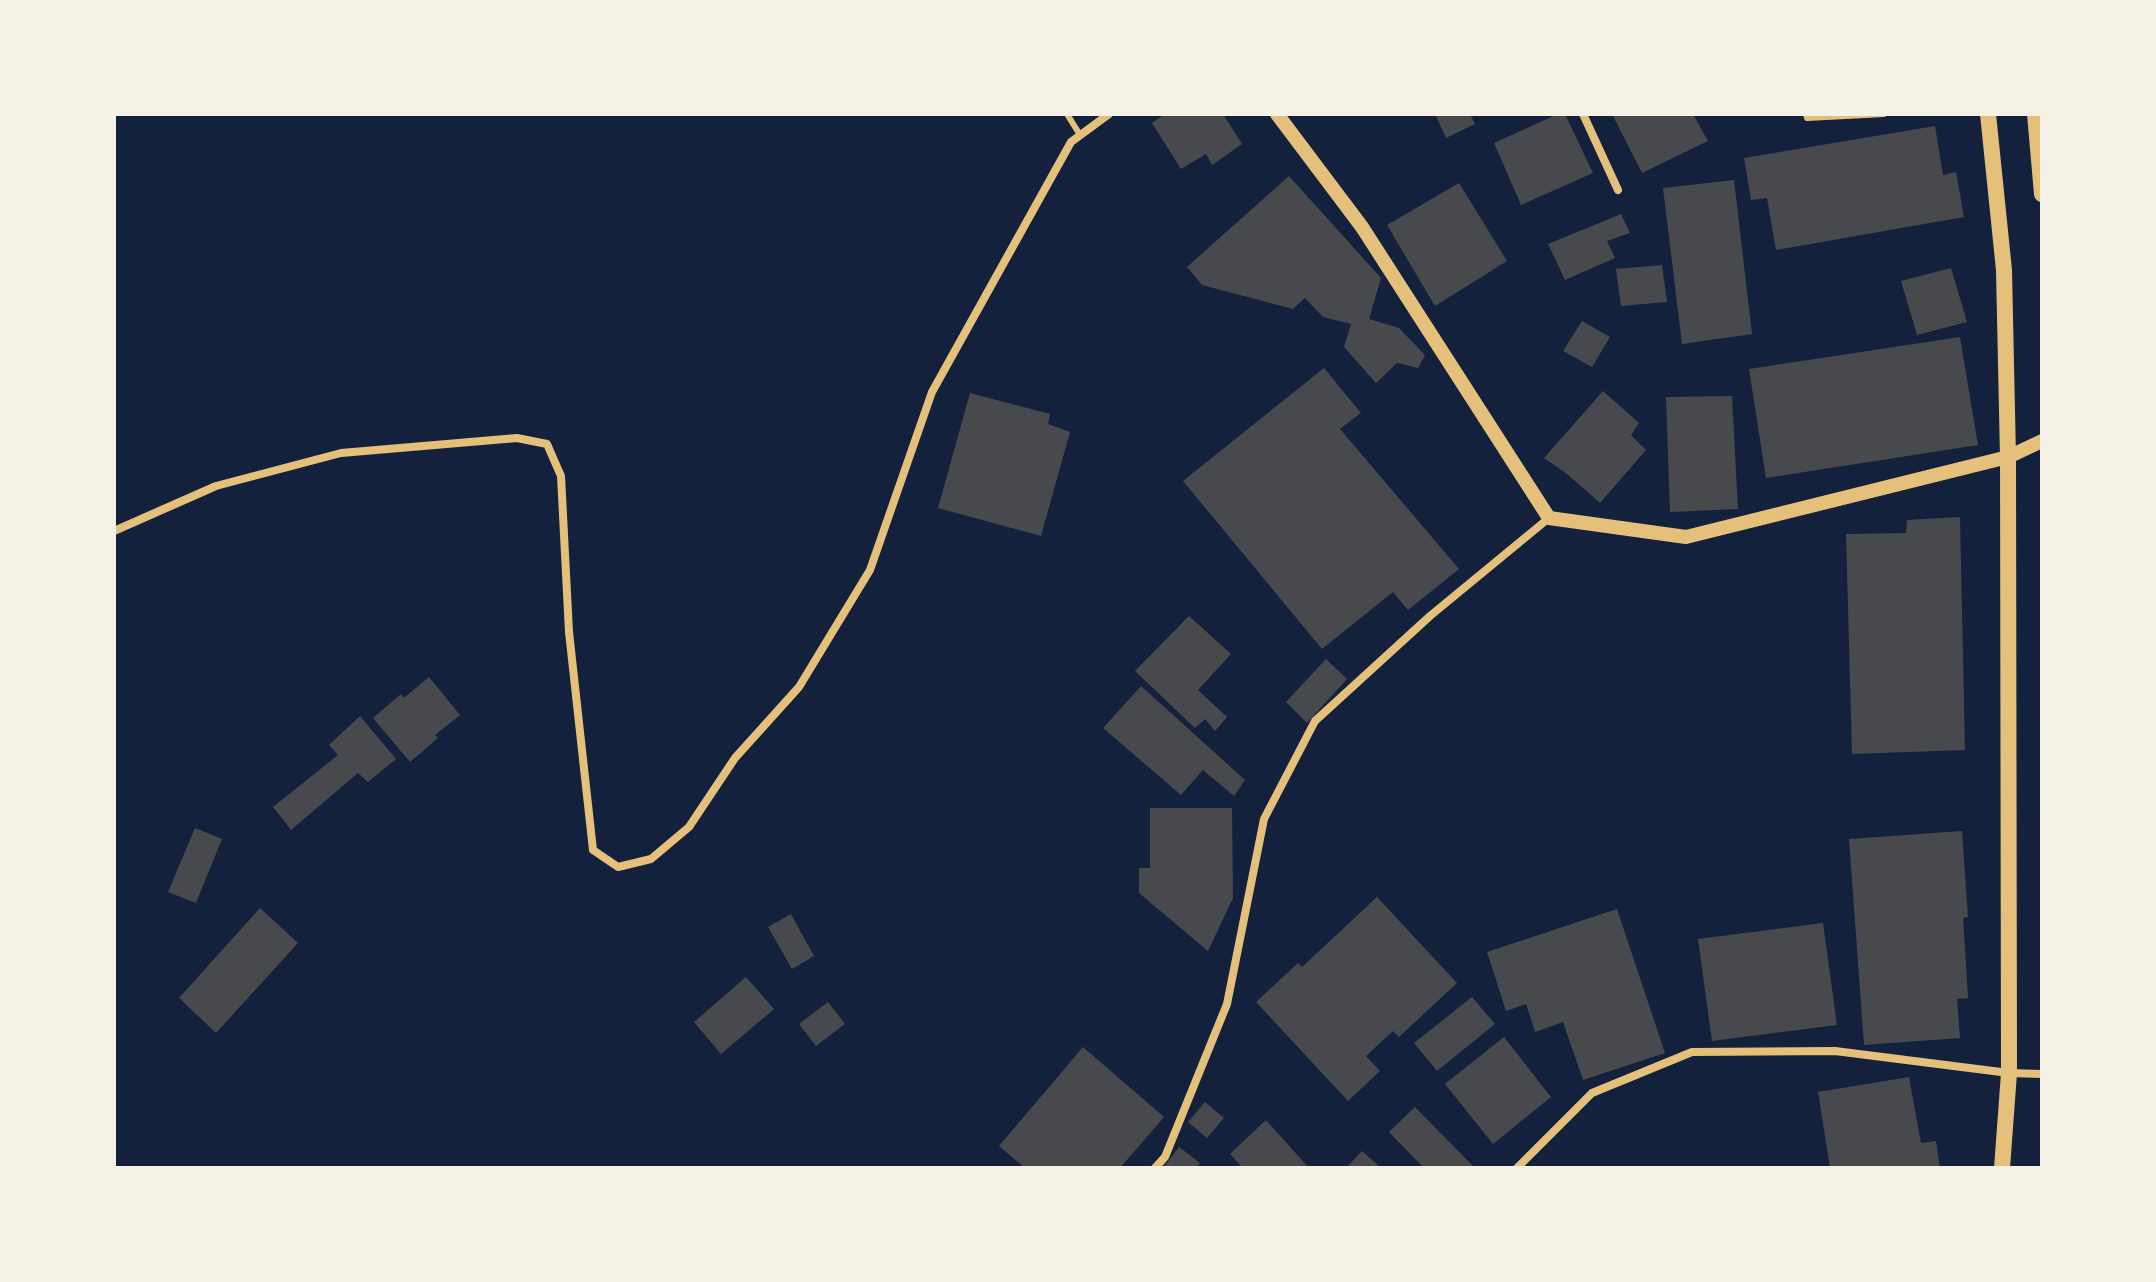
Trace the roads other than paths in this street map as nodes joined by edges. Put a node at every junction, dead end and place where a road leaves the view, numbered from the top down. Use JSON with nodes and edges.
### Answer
{"nodes":[{"id":1,"x":1067,"y":114,"type":"edge"},
{"id":2,"x":1109,"y":114,"type":"edge"},
{"id":3,"x":1277,"y":114,"type":"edge"},
{"id":4,"x":1583,"y":114,"type":"edge"},
{"id":5,"x":1806,"y":114,"type":"edge"},
{"id":6,"x":1884,"y":114,"type":"edge"},
{"id":7,"x":1988,"y":114,"type":"edge"},
{"id":8,"x":2035,"y":114,"type":"edge"},
{"id":9,"x":1080,"y":135,"type":"junction"},
{"id":10,"x":1618,"y":190,"type":"dead end"},
{"id":11,"x":2042,"y":194,"type":"edge"},
{"id":12,"x":2042,"y":441,"type":"edge"},
{"id":13,"x":2008,"y":457,"type":"junction"},
{"id":14,"x":1549,"y":518,"type":"junction"},
{"id":15,"x":114,"y":531,"type":"edge"},
{"id":16,"x":2009,"y":1073,"type":"junction"},
{"id":17,"x":2042,"y":1074,"type":"edge"},
{"id":18,"x":1155,"y":1168,"type":"edge"},
{"id":19,"x":1517,"y":1168,"type":"edge"},
{"id":20,"x":2002,"y":1168,"type":"edge"}],
"edges":[{"from":1,"to":9,"type":"lane"},
{"from":2,"to":9,"type":"street"},
{"from":3,"to":14,"type":"street"},
{"from":4,"to":10,"type":"street"},
{"from":5,"to":6,"type":"lane"},
{"from":7,"to":13,"type":"main road"},
{"from":8,"to":11,"type":"main road"},
{"from":9,"to":15,"type":"street"},
{"from":12,"to":13,"type":"street"},
{"from":13,"to":14,"type":"street"},
{"from":13,"to":16,"type":"main road"},
{"from":14,"to":18,"type":"street"},
{"from":16,"to":17,"type":"street"},
{"from":16,"to":19,"type":"street"},
{"from":16,"to":20,"type":"main road"}]}
